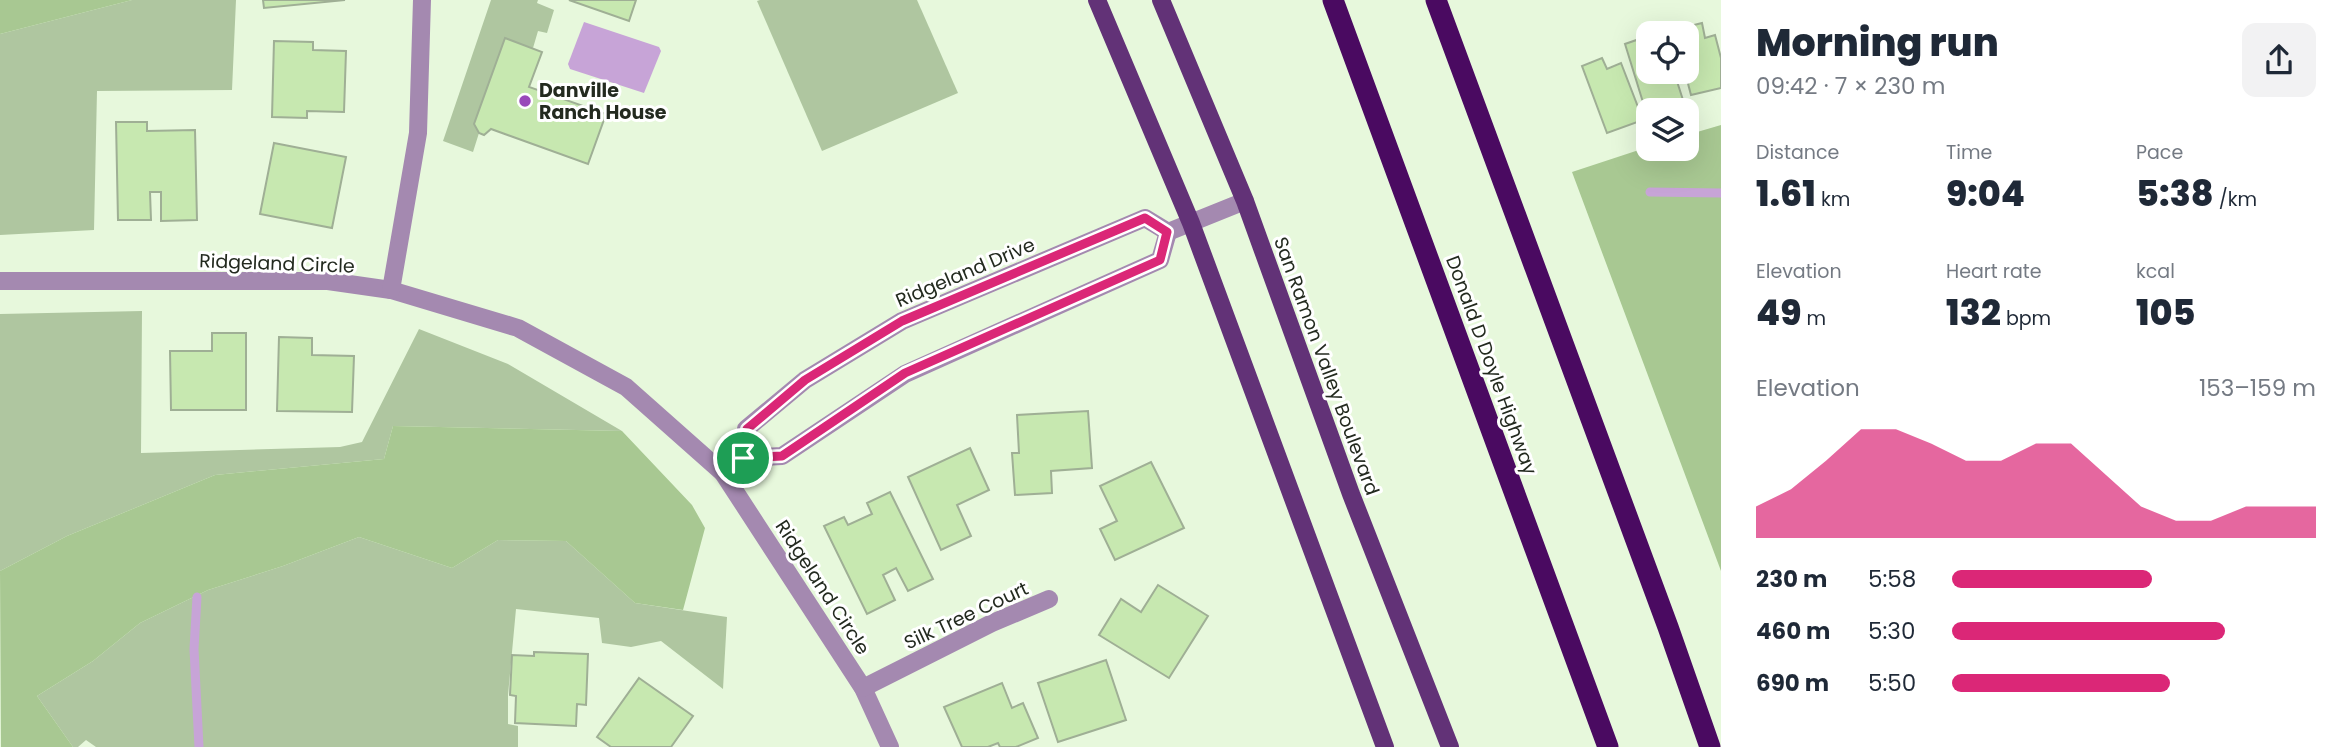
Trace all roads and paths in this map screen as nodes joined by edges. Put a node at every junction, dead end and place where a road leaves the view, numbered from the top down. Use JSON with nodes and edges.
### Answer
{"nodes":[{"id":1,"x":422,"y":0,"type":"edge"},
{"id":2,"x":1097,"y":0,"type":"edge"},
{"id":3,"x":1161,"y":0,"type":"edge"},
{"id":4,"x":1332,"y":0,"type":"edge"},
{"id":5,"x":1436,"y":0,"type":"edge"},
{"id":6,"x":1245,"y":201,"type":"junction"},
{"id":7,"x":1191,"y":223,"type":"junction"},
{"id":8,"x":1167,"y":232,"type":"junction"},
{"id":9,"x":0,"y":281,"type":"edge"},
{"id":10,"x":391,"y":290,"type":"junction"},
{"id":11,"x":743,"y":458,"type":"junction"},
{"id":12,"x":723,"y":473,"type":"junction"},
{"id":13,"x":1049,"y":599,"type":"dead end"},
{"id":14,"x":863,"y":688,"type":"junction"},
{"id":15,"x":890,"y":747,"type":"edge"},
{"id":16,"x":1385,"y":747,"type":"edge"},
{"id":17,"x":1450,"y":747,"type":"edge"},
{"id":18,"x":1608,"y":747,"type":"edge"},
{"id":19,"x":1710,"y":747,"type":"edge"}],
"edges":[{"from":1,"to":10,"type":"street"},
{"from":2,"to":7,"type":"main road"},
{"from":3,"to":6,"type":"main road","name":"San Ramon Valley Boulevard"},
{"from":4,"to":18,"type":"highway","name":"Donald D Doyle Highway"},
{"from":5,"to":19,"type":"highway"},
{"from":6,"to":7,"type":"street"},
{"from":6,"to":17,"type":"main road","name":"San Ramon Valley Boulevard"},
{"from":7,"to":8,"type":"street"},
{"from":7,"to":16,"type":"main road"},
{"from":8,"to":11,"type":"street"},
{"from":8,"to":11,"type":"street","name":"Ridgeland Drive"},
{"from":9,"to":10,"type":"street","name":"Ridgeland Circle"},
{"from":10,"to":12,"type":"street","name":"Ridgeland Circle"},
{"from":11,"to":12,"type":"street"},
{"from":12,"to":14,"type":"street","name":"Ridgeland Circle"},
{"from":13,"to":14,"type":"street","name":"Silk Tree Court"},
{"from":14,"to":15,"type":"street","name":"Ridgeland Circle"}]}
